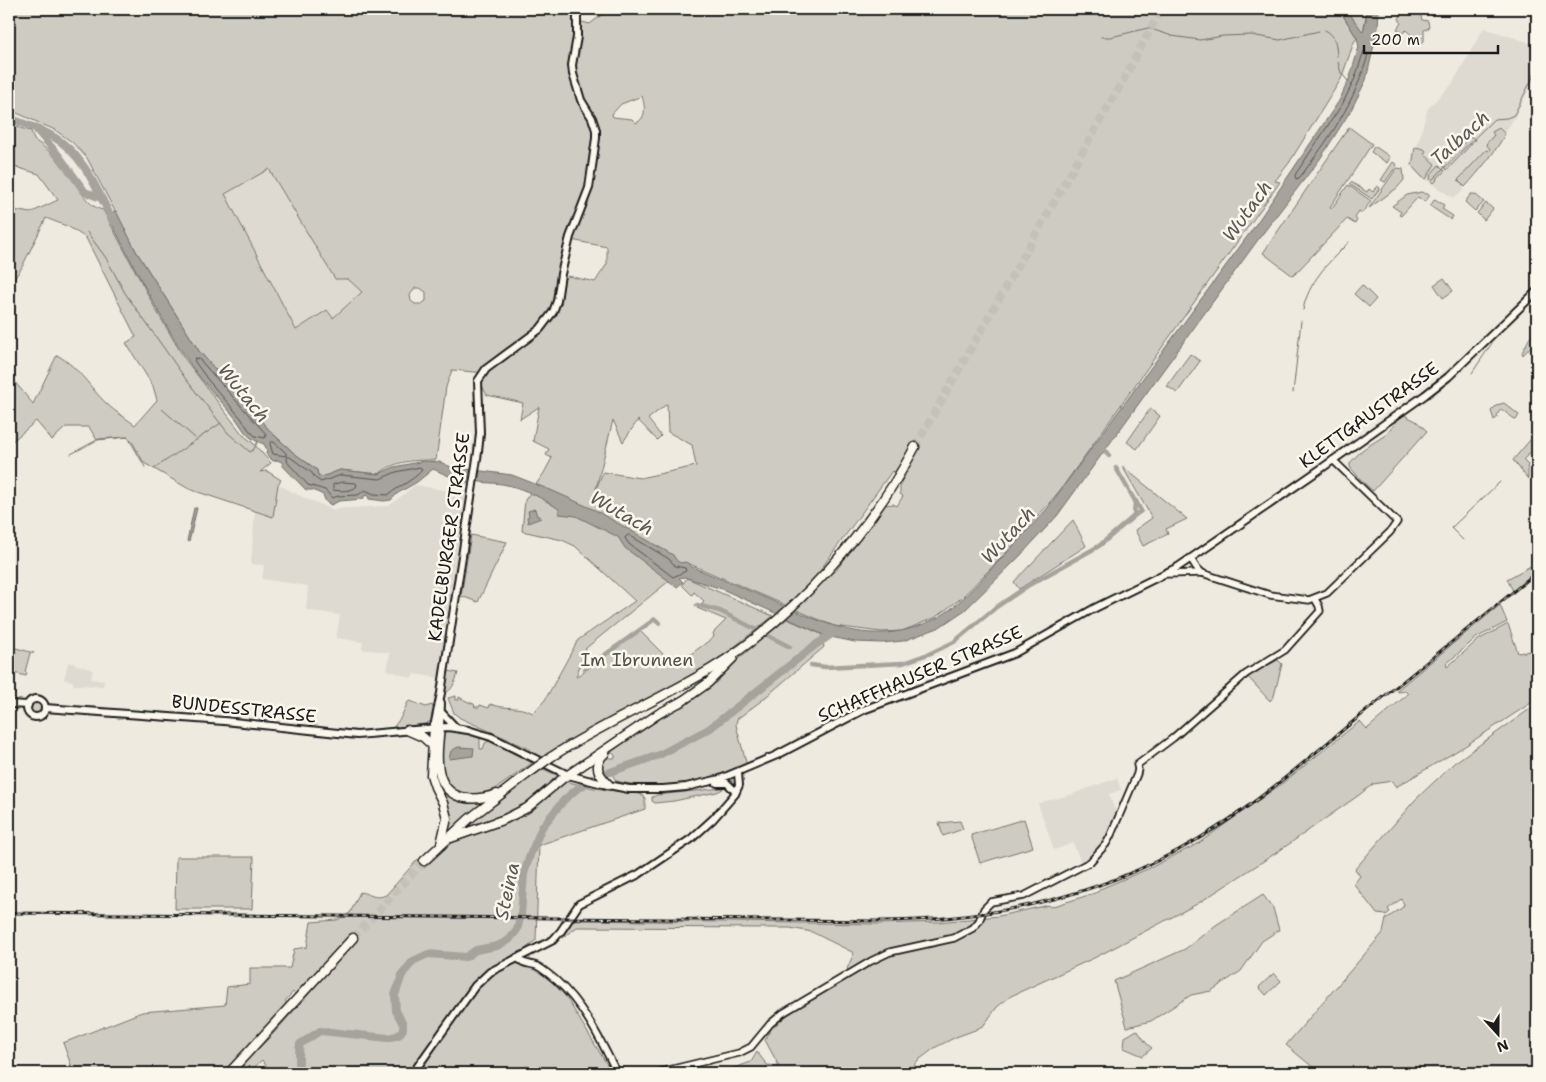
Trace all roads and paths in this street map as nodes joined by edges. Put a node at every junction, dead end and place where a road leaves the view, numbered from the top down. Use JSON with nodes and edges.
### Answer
{"nodes":[{"id":1,"x":577,"y":9,"type":"edge"},
{"id":2,"x":1535,"y":293,"type":"edge"},
{"id":3,"x":915,"y":447,"type":"tunnel mouth"},
{"id":4,"x":1333,"y":460,"type":"junction"},
{"id":5,"x":1207,"y":548,"type":"joint"},
{"id":6,"x":1192,"y":559,"type":"junction"},
{"id":7,"x":1202,"y":573,"type":"junction"},
{"id":8,"x":1166,"y":574,"type":"junction"},
{"id":9,"x":1315,"y":599,"type":"junction"},
{"id":10,"x":742,"y":647,"type":"junction"},
{"id":11,"x":441,"y":695,"type":"junction"},
{"id":12,"x":684,"y":700,"type":"junction"},
{"id":13,"x":9,"y":704,"type":"edge"},
{"id":14,"x":28,"y":705,"type":"junction"},
{"id":15,"x":45,"y":708,"type":"junction"},
{"id":16,"x":441,"y":712,"type":"junction"},
{"id":17,"x":437,"y":727,"type":"junction"},
{"id":18,"x":456,"y":728,"type":"junction"},
{"id":19,"x":407,"y":730,"type":"junction"},
{"id":20,"x":433,"y":746,"type":"junction"},
{"id":21,"x":738,"y":773,"type":"junction"},
{"id":22,"x":568,"y":775,"type":"junction"},
{"id":23,"x":730,"y":776,"type":"junction"},
{"id":24,"x":708,"y":782,"type":"junction"},
{"id":25,"x":606,"y":784,"type":"junction"},
{"id":26,"x":504,"y":791,"type":"junction"},
{"id":27,"x":734,"y":792,"type":"junction"},
{"id":28,"x":448,"y":839,"type":"junction"},
{"id":29,"x":441,"y":846,"type":"junction"},
{"id":30,"x":424,"y":862,"type":"tunnel mouth"},
{"id":31,"x":353,"y":938,"type":"tunnel mouth"},
{"id":32,"x":517,"y":957,"type":"junction"},
{"id":33,"x":229,"y":1073,"type":"edge"},
{"id":34,"x":414,"y":1073,"type":"edge"},
{"id":35,"x":618,"y":1073,"type":"edge"},
{"id":36,"x":656,"y":1073,"type":"edge"}],
"edges":[{"from":1,"to":11,"type":"main road","name":"KADELBURGER STRASSE"},
{"from":2,"to":4,"type":"main road","name":"KLETTGAUSTRASSE"},
{"from":3,"to":10,"type":"highway"},
{"from":4,"to":5,"type":"main road","name":"KLETTGAUSTRASSE"},
{"from":4,"to":9,"type":"street"},
{"from":5,"to":6,"type":"main road","name":"SCHAFFHAUSER STRASSE"},
{"from":6,"to":7,"type":"street"},
{"from":6,"to":8,"type":"main road","name":"SCHAFFHAUSER STRASSE"},
{"from":7,"to":8,"type":"street"},
{"from":7,"to":9,"type":"street"},
{"from":8,"to":21,"type":"main road","name":"SCHAFFHAUSER STRASSE"},
{"from":9,"to":36,"type":"street"},
{"from":10,"to":12,"type":"highway"},
{"from":10,"to":26,"type":"highway","bridge":true},
{"from":11,"to":16,"type":"main road","name":"KADELBURGER STRASSE"},
{"from":11,"to":17,"type":"main road","name":"KADELBURGER STRASSE"},
{"from":12,"to":22,"type":"highway"},
{"from":12,"to":25,"type":"highway"},
{"from":13,"to":14,"type":"main road"},
{"from":14,"to":15,"type":"main road"},
{"from":14,"to":15,"type":"main road"},
{"from":15,"to":19,"type":"main road","name":"BUNDESSTRASSE"},
{"from":16,"to":17,"type":"main road","name":"KADELBURGER STRASSE"},
{"from":16,"to":18,"type":"main road"},
{"from":17,"to":18,"type":"main road","name":"BUNDESSTRASSE"},
{"from":17,"to":19,"type":"main road","name":"BUNDESSTRASSE"},
{"from":17,"to":20,"type":"highway"},
{"from":17,"to":26,"type":"highway"},
{"from":18,"to":22,"type":"main road","name":"BUNDESSTRASSE"},
{"from":19,"to":20,"type":"highway"},
{"from":20,"to":29,"type":"highway"},
{"from":21,"to":23,"type":"main road","name":"SCHAFFHAUSER STRASSE"},
{"from":21,"to":27,"type":"main road"},
{"from":22,"to":25,"type":"main road","name":"SCHAFFHAUSER STRASSE"},
{"from":22,"to":28,"type":"highway"},
{"from":23,"to":24,"type":"main road","name":"SCHAFFHAUSER STRASSE"},
{"from":23,"to":27,"type":"main road"},
{"from":24,"to":25,"type":"main road","name":"SCHAFFHAUSER STRASSE"},
{"from":24,"to":27,"type":"main road"},
{"from":26,"to":28,"type":"highway"},
{"from":27,"to":32,"type":"main road"},
{"from":28,"to":29,"type":"highway"},
{"from":29,"to":30,"type":"highway"},
{"from":31,"to":33,"type":"highway"},
{"from":32,"to":34,"type":"main road"},
{"from":32,"to":35,"type":"street"}]}
